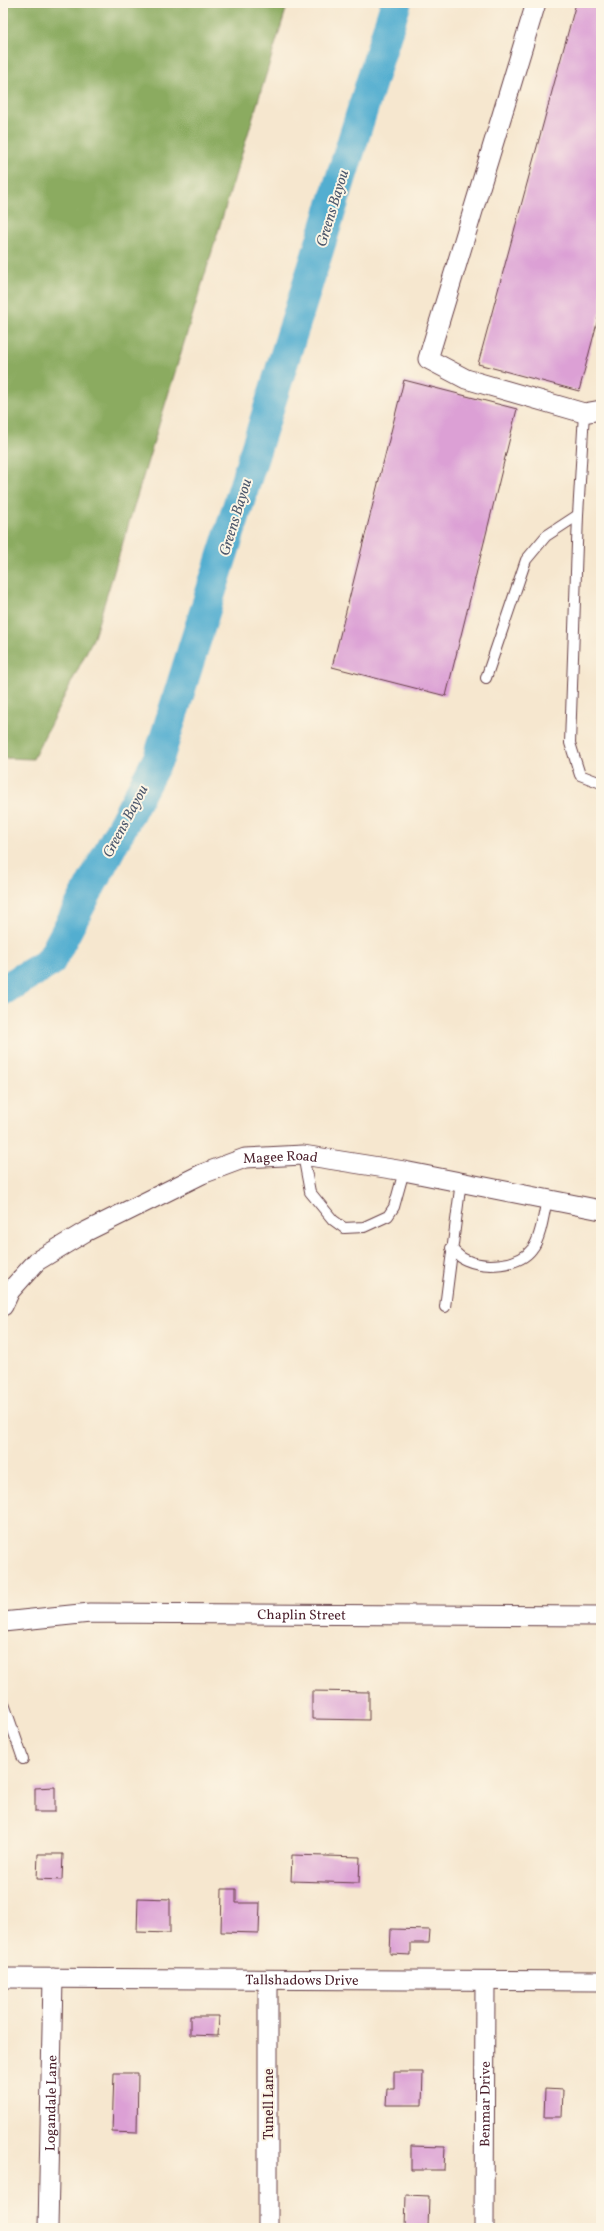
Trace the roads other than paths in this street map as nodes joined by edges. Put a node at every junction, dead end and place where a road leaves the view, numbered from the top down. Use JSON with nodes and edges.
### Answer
{"nodes":[{"id":1,"x":536,"y":3,"type":"edge"},
{"id":2,"x":593,"y":411,"type":"edge"},
{"id":3,"x":578,"y":515,"type":"junction"},
{"id":4,"x":486,"y":678,"type":"dead end"},
{"id":5,"x":601,"y":783,"type":"edge"},
{"id":6,"x":303,"y":1155,"type":"junction"},
{"id":7,"x":404,"y":1171,"type":"junction"},
{"id":8,"x":461,"y":1181,"type":"junction"},
{"id":9,"x":547,"y":1199,"type":"junction"},
{"id":10,"x":601,"y":1210,"type":"edge"},
{"id":11,"x":451,"y":1248,"type":"junction"},
{"id":12,"x":3,"y":1306,"type":"edge"},
{"id":13,"x":445,"y":1307,"type":"dead end"},
{"id":14,"x":601,"y":1616,"type":"edge"},
{"id":15,"x":3,"y":1622,"type":"edge"},
{"id":16,"x":3,"y":1701,"type":"edge"},
{"id":17,"x":23,"y":1759,"type":"dead end"},
{"id":18,"x":3,"y":1978,"type":"edge"},
{"id":19,"x":52,"y":1978,"type":"junction"},
{"id":20,"x":268,"y":1980,"type":"junction"},
{"id":21,"x":485,"y":1981,"type":"junction"},
{"id":22,"x":601,"y":1981,"type":"edge"},
{"id":23,"x":48,"y":2228,"type":"edge"},
{"id":24,"x":268,"y":2228,"type":"edge"},
{"id":25,"x":484,"y":2228,"type":"edge"}],
"edges":[{"from":1,"to":2,"type":"street"},
{"from":2,"to":3,"type":"lane"},
{"from":3,"to":4,"type":"lane"},
{"from":3,"to":5,"type":"lane"},
{"from":6,"to":7,"type":"street","name":"Magee Road"},
{"from":6,"to":7,"type":"lane"},
{"from":6,"to":12,"type":"street","name":"Magee Road"},
{"from":7,"to":8,"type":"street","name":"Magee Road"},
{"from":8,"to":9,"type":"street","name":"Magee Road"},
{"from":8,"to":11,"type":"lane"},
{"from":9,"to":10,"type":"street","name":"Magee Road"},
{"from":9,"to":11,"type":"lane"},
{"from":11,"to":13,"type":"lane"},
{"from":14,"to":15,"type":"street","name":"Chaplin Street"},
{"from":16,"to":17,"type":"lane"},
{"from":18,"to":19,"type":"street","name":"Tallshadows Drive"},
{"from":19,"to":20,"type":"street","name":"Tallshadows Drive"},
{"from":19,"to":23,"type":"street","name":"Logandale Lane"},
{"from":20,"to":21,"type":"street","name":"Tallshadows Drive"},
{"from":20,"to":24,"type":"street","name":"Tunell Lane"},
{"from":21,"to":22,"type":"street","name":"Tallshadows Drive"},
{"from":21,"to":25,"type":"street","name":"Benmar Drive"}]}
